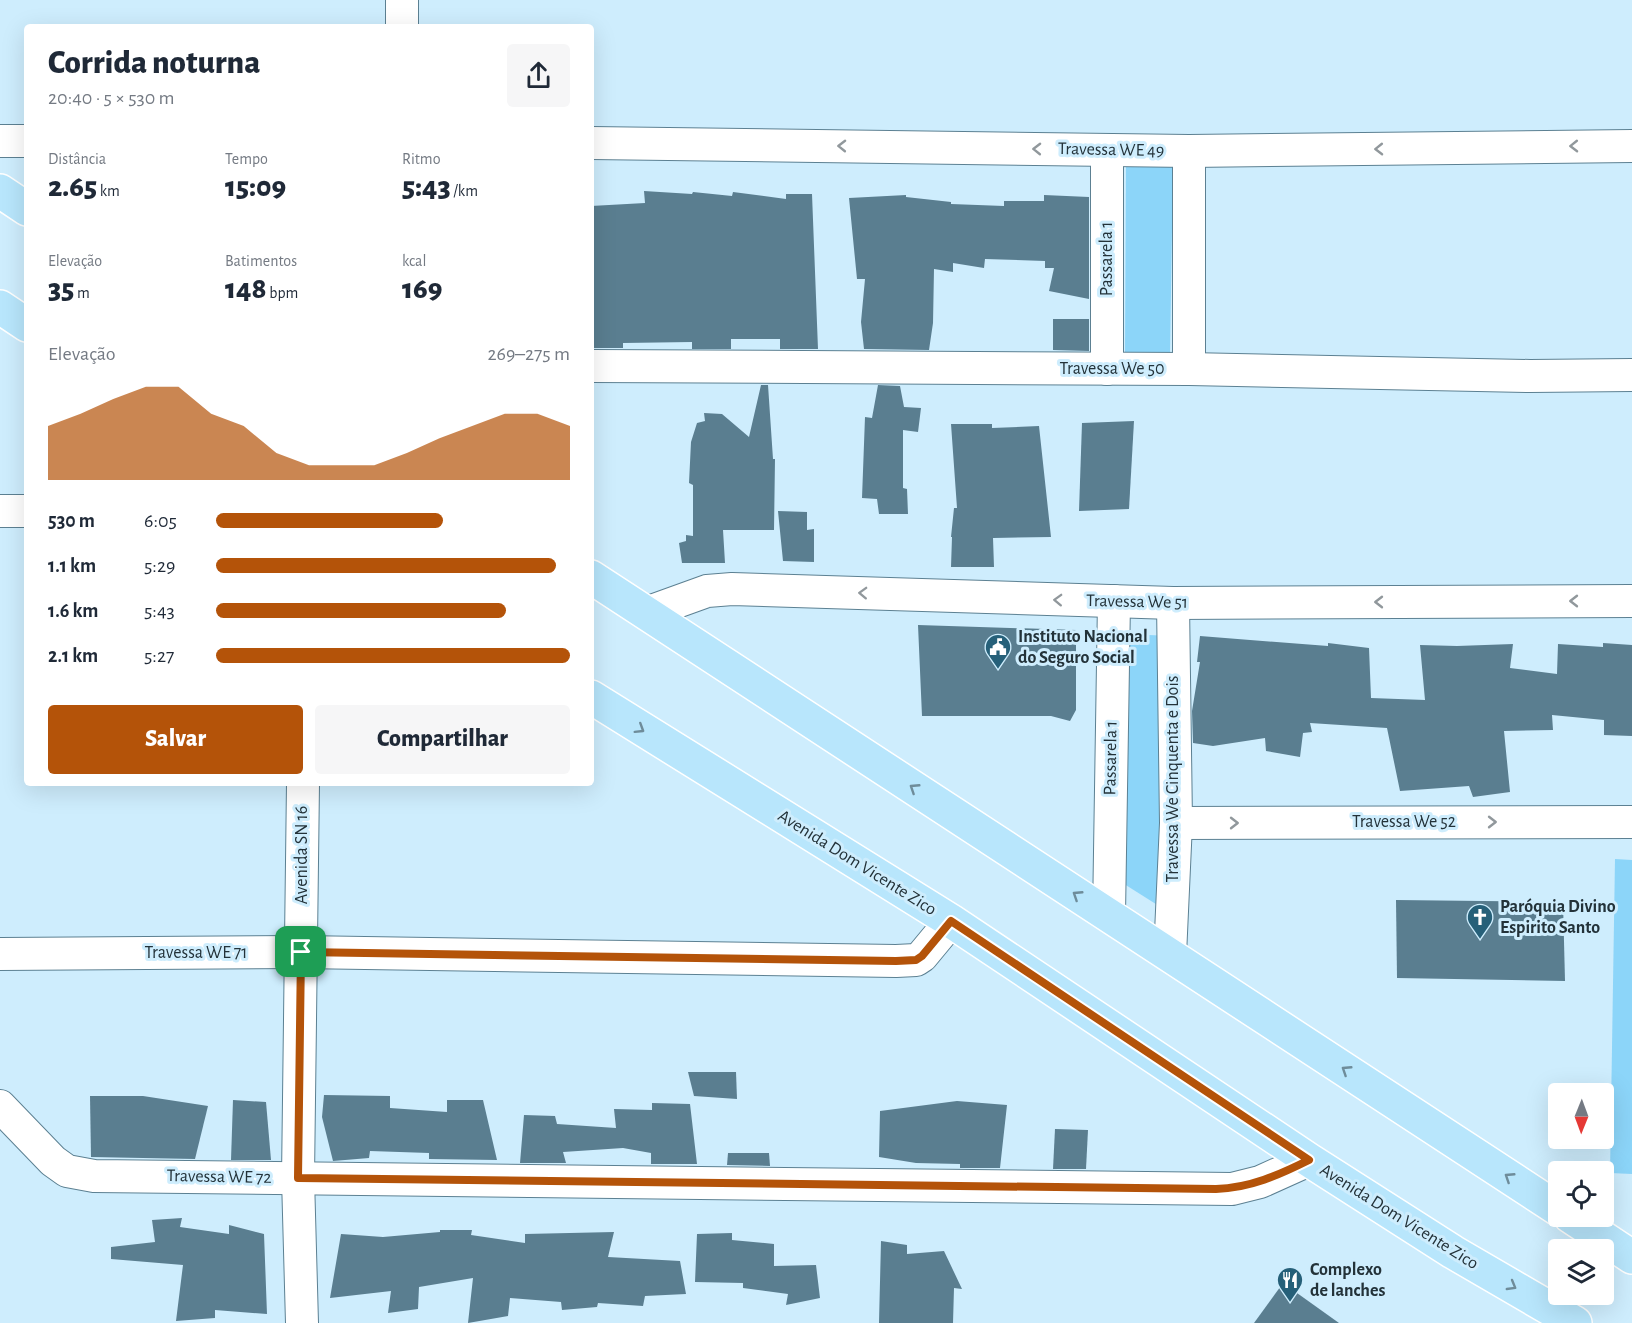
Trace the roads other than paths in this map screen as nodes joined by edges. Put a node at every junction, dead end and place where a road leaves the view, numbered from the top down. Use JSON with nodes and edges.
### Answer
{"nodes":[{"id":1,"x":402,"y":0,"type":"edge"},
{"id":2,"x":402,"y":24,"type":"edge"},
{"id":3,"x":0,"y":141,"type":"edge"},
{"id":4,"x":24,"y":141,"type":"edge"},
{"id":5,"x":594,"y":143,"type":"edge"},
{"id":6,"x":1632,"y":146,"type":"edge"},
{"id":7,"x":1107,"y":150,"type":"junction"},
{"id":8,"x":1189,"y":151,"type":"junction"},
{"id":9,"x":0,"y":191,"type":"edge"},
{"id":10,"x":24,"y":207,"type":"edge"},
{"id":11,"x":0,"y":307,"type":"edge"},
{"id":12,"x":24,"y":323,"type":"edge"},
{"id":13,"x":594,"y":366,"type":"edge"},
{"id":14,"x":1107,"y":369,"type":"junction"},
{"id":15,"x":1188,"y":369,"type":"junction"},
{"id":16,"x":1632,"y":375,"type":"edge"},
{"id":17,"x":0,"y":511,"type":"edge"},
{"id":18,"x":24,"y":511,"type":"edge"},
{"id":19,"x":594,"y":579,"type":"edge"},
{"id":20,"x":1632,"y":601,"type":"edge"},
{"id":21,"x":1114,"y":602,"type":"junction"},
{"id":22,"x":1173,"y":603,"type":"junction"},
{"id":23,"x":646,"y":613,"type":"junction"},
{"id":24,"x":594,"y":699,"type":"edge"},
{"id":25,"x":303,"y":786,"type":"edge"},
{"id":26,"x":1632,"y":822,"type":"edge"},
{"id":27,"x":1176,"y":823,"type":"junction"},
{"id":28,"x":1109,"y":915,"type":"junction"},
{"id":29,"x":951,"y":921,"type":"junction"},
{"id":30,"x":301,"y":952,"type":"junction"},
{"id":31,"x":0,"y":954,"type":"edge"},
{"id":32,"x":1170,"y":955,"type":"junction"},
{"id":33,"x":0,"y":1106,"type":"edge"},
{"id":34,"x":1309,"y":1160,"type":"junction"},
{"id":35,"x":298,"y":1178,"type":"junction"},
{"id":36,"x":1548,"y":1202,"type":"edge"},
{"id":37,"x":1587,"y":1227,"type":"edge"},
{"id":38,"x":1632,"y":1257,"type":"edge"},
{"id":39,"x":1568,"y":1321,"type":"edge"},
{"id":40,"x":302,"y":1323,"type":"edge"}],
"edges":[{"from":1,"to":2,"type":"street"},
{"from":3,"to":4,"type":"street"},
{"from":7,"to":5,"type":"street","name":"Travessa WE 49","one_way":true},
{"from":6,"to":8,"type":"street","name":"Travessa WE 49","one_way":true},
{"from":7,"to":8,"type":"street","name":"Travessa WE 49"},
{"from":7,"to":14,"type":"street","name":"Passarela 1"},
{"from":8,"to":15,"type":"street"},
{"from":9,"to":10,"type":"main road"},
{"from":11,"to":12,"type":"main road"},
{"from":13,"to":14,"type":"street","name":"Travessa We 50"},
{"from":14,"to":15,"type":"street","name":"Travessa We 50"},
{"from":15,"to":16,"type":"street","name":"Travessa We 50"},
{"from":17,"to":18,"type":"street"},
{"from":19,"to":23,"type":"main road"},
{"from":20,"to":22,"type":"street","name":"Travessa We 51","one_way":true},
{"from":21,"to":22,"type":"street","name":"Travessa We 51"},
{"from":21,"to":23,"type":"street","name":"Travessa We 51","one_way":true},
{"from":21,"to":28,"type":"street","name":"Passarela 1"},
{"from":22,"to":27,"type":"street","name":"Travessa We Cinquenta e Dois"},
{"from":28,"to":23,"type":"main road","one_way":true},
{"from":24,"to":29,"type":"main road","name":"Avenida Dom Vicente Zico","one_way":true},
{"from":25,"to":30,"type":"street","name":"Avenida SN 16"},
{"from":27,"to":26,"type":"street","name":"Travessa We 52","one_way":true},
{"from":27,"to":32,"type":"street","name":"Travessa We Cinquenta e Dois"},
{"from":28,"to":32,"type":"main road"},
{"from":29,"to":30,"type":"street","name":"Travessa WE 71"},
{"from":29,"to":34,"type":"main road","name":"Avenida Dom Vicente Zico"},
{"from":30,"to":31,"type":"street","name":"Travessa WE 71"},
{"from":30,"to":35,"type":"street","name":"Avenida SN 16"},
{"from":36,"to":32,"type":"main road","one_way":true},
{"from":33,"to":35,"type":"street","name":"Travessa WE 72"},
{"from":34,"to":35,"type":"street","name":"Travessa WE 72"},
{"from":34,"to":39,"type":"main road","name":"Avenida Dom Vicente Zico","one_way":true},
{"from":35,"to":40,"type":"street","name":"Avenida SN 16"},
{"from":37,"to":38,"type":"main road"}]}
